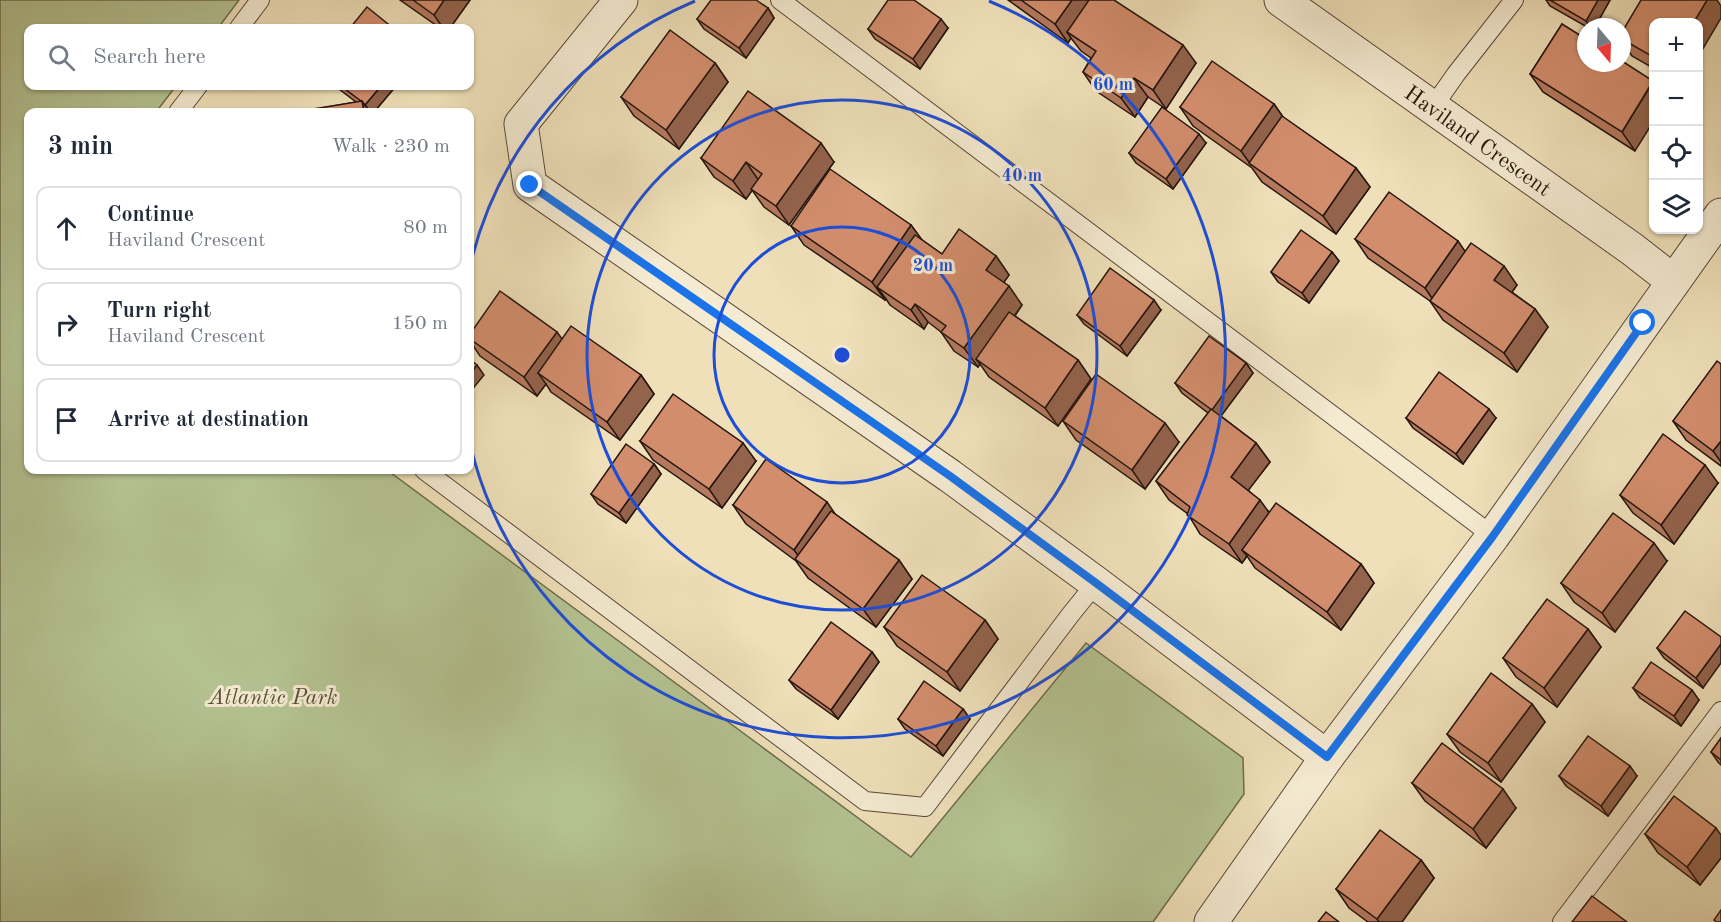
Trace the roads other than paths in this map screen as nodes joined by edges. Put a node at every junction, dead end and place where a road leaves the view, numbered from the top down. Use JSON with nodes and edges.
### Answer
{"nodes":[{"id":1,"x":260,"y":0,"type":"edge"},
{"id":2,"x":621,"y":0,"type":"edge"},
{"id":3,"x":780,"y":0,"type":"edge"},
{"id":4,"x":1281,"y":0,"type":"edge"},
{"id":5,"x":1514,"y":0,"type":"edge"},
{"id":6,"x":242,"y":24,"type":"edge"},
{"id":7,"x":195,"y":90,"type":"edge"},
{"id":8,"x":1433,"y":107,"type":"junction"},
{"id":9,"x":181,"y":108,"type":"edge"},
{"id":10,"x":1721,"y":215,"type":"edge"},
{"id":11,"x":1673,"y":282,"type":"junction"},
{"id":12,"x":429,"y":474,"type":"edge"},
{"id":13,"x":1493,"y":536,"type":"junction"},
{"id":14,"x":1096,"y":583,"type":"junction"},
{"id":15,"x":1721,"y":711,"type":"edge"},
{"id":16,"x":1327,"y":757,"type":"junction"},
{"id":17,"x":1211,"y":922,"type":"edge"},
{"id":18,"x":1562,"y":922,"type":"edge"}],
"edges":[{"from":1,"to":6,"type":"lane"},
{"from":2,"to":14,"type":"street"},
{"from":3,"to":13,"type":"lane"},
{"from":4,"to":8,"type":"street","name":"Haviland Crescent"},
{"from":5,"to":8,"type":"lane"},
{"from":7,"to":9,"type":"lane"},
{"from":8,"to":11,"type":"street","name":"Haviland Crescent"},
{"from":10,"to":11,"type":"street"},
{"from":11,"to":13,"type":"street"},
{"from":12,"to":14,"type":"lane"},
{"from":13,"to":16,"type":"street"},
{"from":14,"to":16,"type":"street"},
{"from":15,"to":18,"type":"lane"},
{"from":16,"to":17,"type":"street"}]}
